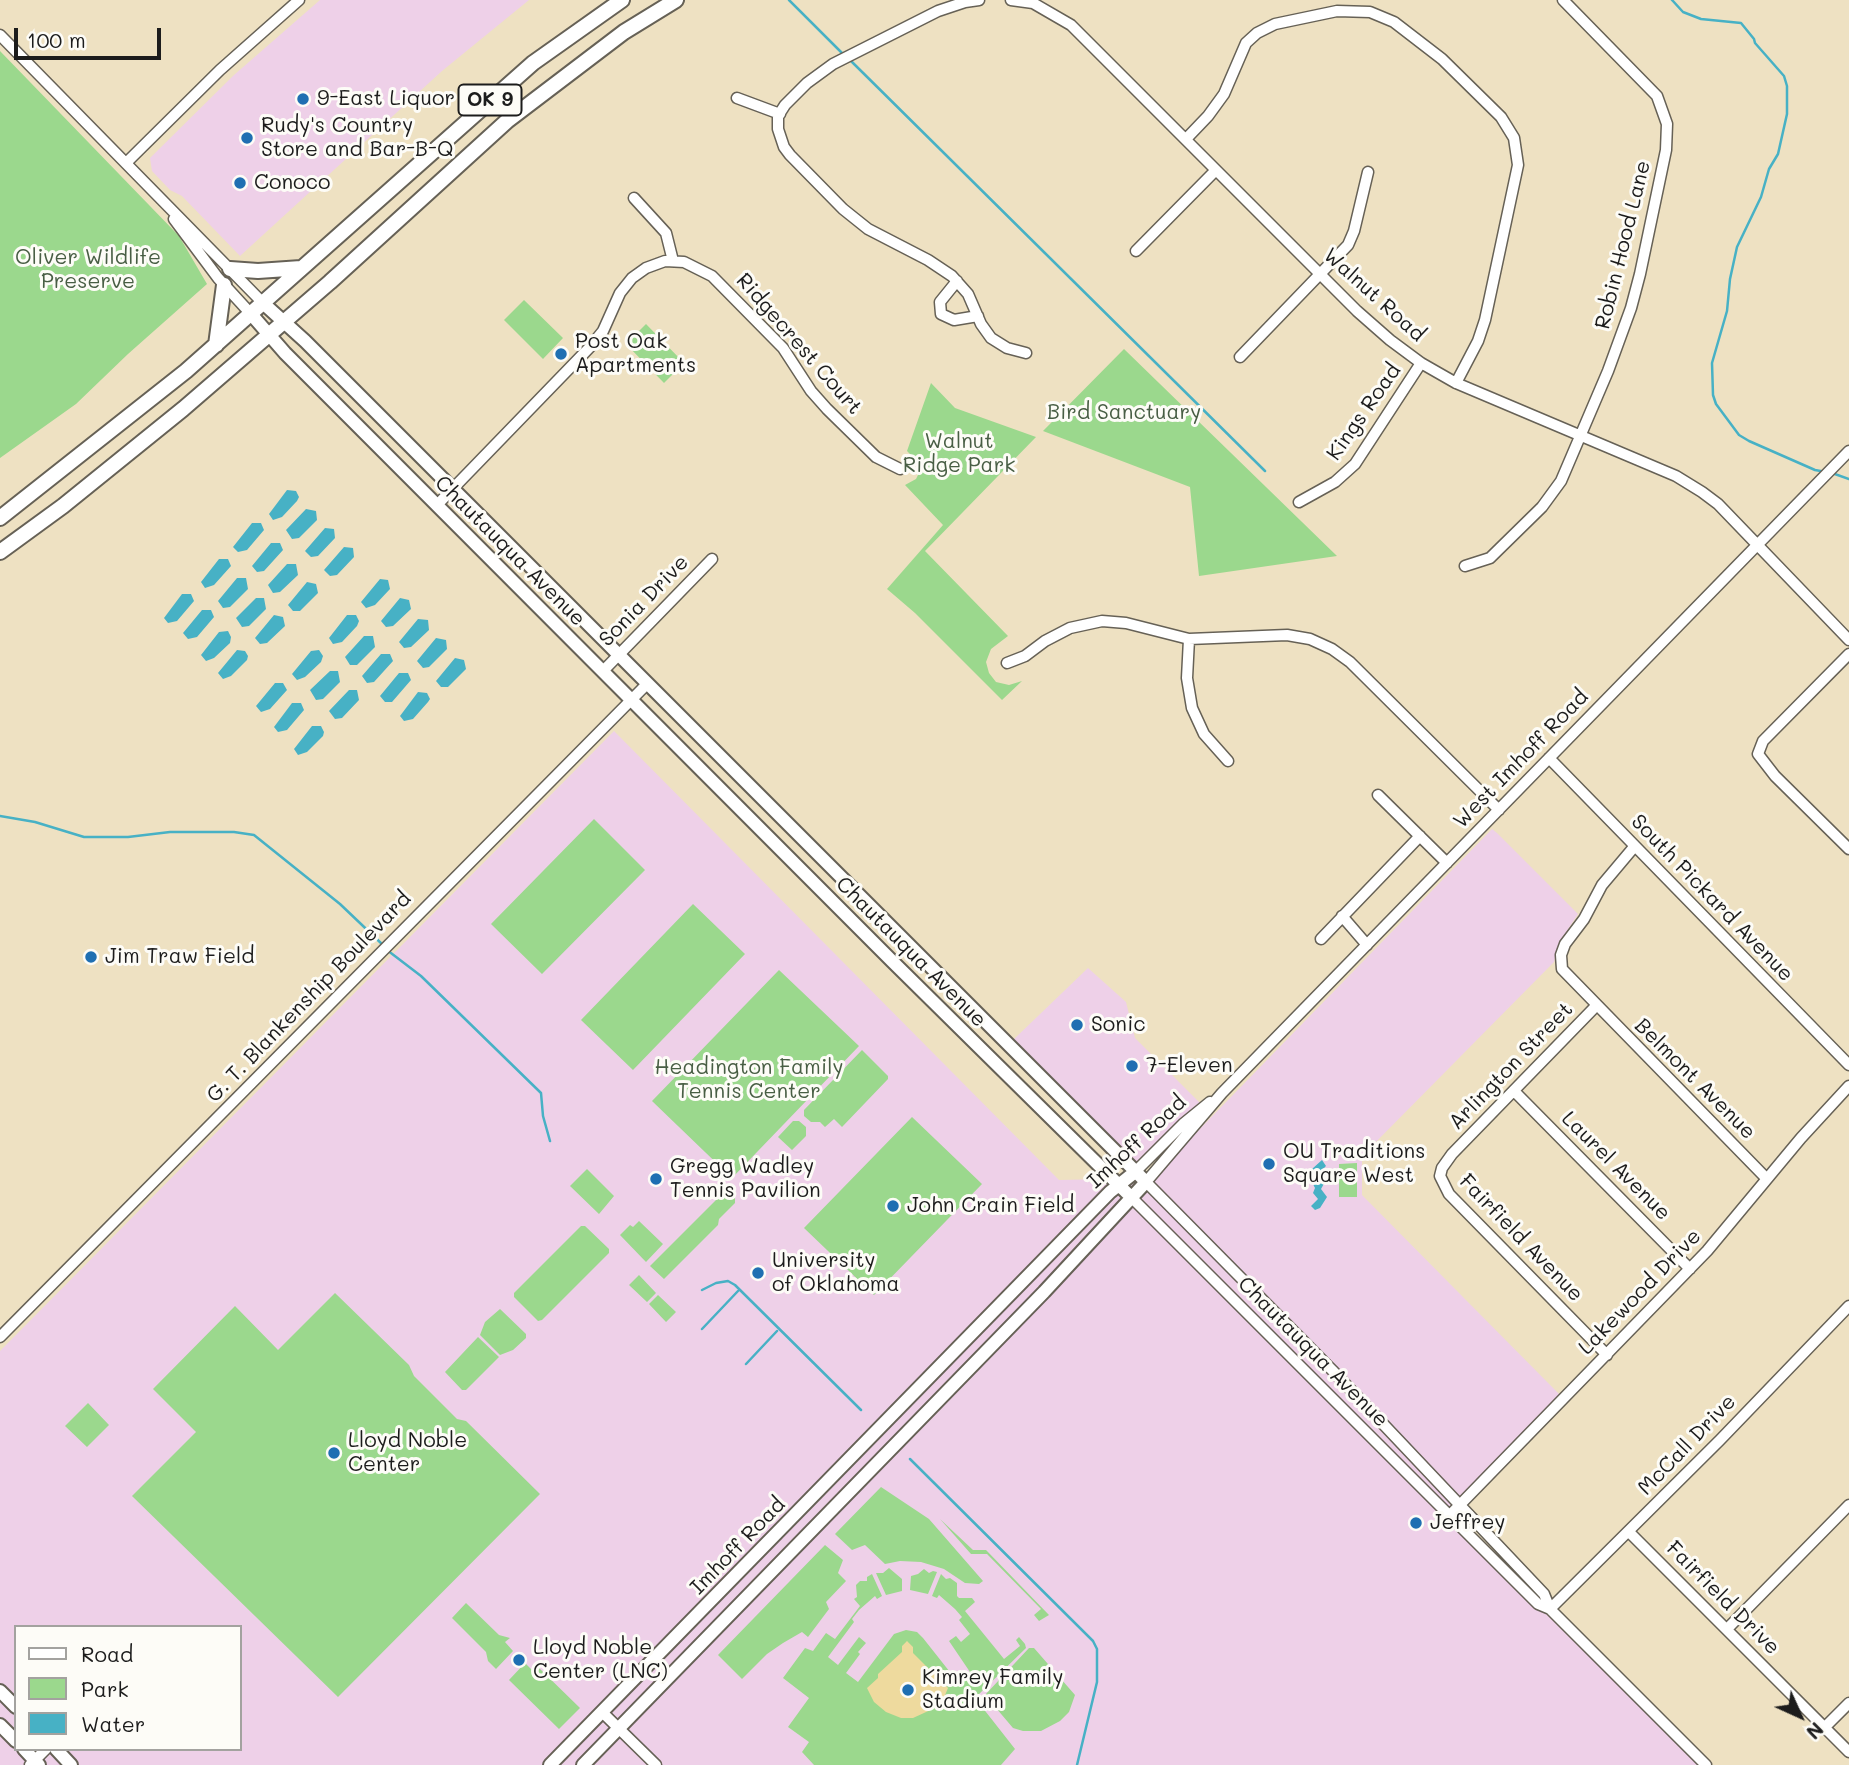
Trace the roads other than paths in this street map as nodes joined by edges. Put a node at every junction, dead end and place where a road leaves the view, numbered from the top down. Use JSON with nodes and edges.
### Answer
{"nodes":[{"id":1,"x":299,"y":0,"type":"edge"},
{"id":2,"x":622,"y":0,"type":"edge"},
{"id":3,"x":676,"y":0,"type":"edge"},
{"id":4,"x":979,"y":0,"type":"edge"},
{"id":5,"x":1012,"y":0,"type":"edge"},
{"id":6,"x":1563,"y":0,"type":"edge"},
{"id":7,"x":1034,"y":2,"type":"edge"},
{"id":8,"x":0,"y":35,"type":"edge"},
{"id":9,"x":737,"y":98,"type":"dead end"},
{"id":10,"x":780,"y":114,"type":"junction"},
{"id":11,"x":1186,"y":139,"type":"junction"},
{"id":12,"x":126,"y":163,"type":"junction"},
{"id":13,"x":1216,"y":170,"type":"junction"},
{"id":14,"x":1368,"y":172,"type":"dead end"},
{"id":15,"x":153,"y":190,"type":"junction"},
{"id":16,"x":634,"y":198,"type":"dead end"},
{"id":17,"x":1136,"y":251,"type":"dead end"},
{"id":18,"x":673,"y":261,"type":"junction"},
{"id":19,"x":230,"y":268,"type":"junction"},
{"id":20,"x":301,"y":268,"type":"junction"},
{"id":21,"x":1321,"y":275,"type":"junction"},
{"id":22,"x":957,"y":281,"type":"junction"},
{"id":23,"x":224,"y":285,"type":"junction"},
{"id":24,"x":263,"y":303,"type":"junction"},
{"id":25,"x":251,"y":314,"type":"junction"},
{"id":26,"x":978,"y":316,"type":"junction"},
{"id":27,"x":284,"y":321,"type":"junction"},
{"id":28,"x":269,"y":334,"type":"junction"},
{"id":29,"x":216,"y":345,"type":"junction"},
{"id":30,"x":1026,"y":353,"type":"dead end"},
{"id":31,"x":1240,"y":357,"type":"dead end"},
{"id":32,"x":1421,"y":363,"type":"junction"},
{"id":33,"x":1456,"y":383,"type":"junction"},
{"id":34,"x":1582,"y":436,"type":"junction"},
{"id":35,"x":1845,"y":455,"type":"edge"},
{"id":36,"x":900,"y":469,"type":"dead end"},
{"id":37,"x":452,"y":489,"type":"junction"},
{"id":38,"x":1299,"y":502,"type":"dead end"},
{"id":39,"x":437,"y":505,"type":"junction"},
{"id":40,"x":0,"y":518,"type":"edge"},
{"id":41,"x":1756,"y":545,"type":"junction"},
{"id":42,"x":0,"y":552,"type":"edge"},
{"id":43,"x":712,"y":559,"type":"dead end"},
{"id":44,"x":1465,"y":566,"type":"dead end"},
{"id":45,"x":1189,"y":639,"type":"junction"},
{"id":46,"x":1849,"y":640,"type":"edge"},
{"id":47,"x":1849,"y":654,"type":"edge"},
{"id":48,"x":619,"y":656,"type":"junction"},
{"id":49,"x":1007,"y":663,"type":"dead end"},
{"id":50,"x":603,"y":671,"type":"junction"},
{"id":51,"x":647,"y":684,"type":"junction"},
{"id":52,"x":632,"y":700,"type":"junction"},
{"id":53,"x":1549,"y":758,"type":"junction"},
{"id":54,"x":1228,"y":761,"type":"dead end"},
{"id":55,"x":1378,"y":795,"type":"dead end"},
{"id":56,"x":1499,"y":810,"type":"junction"},
{"id":57,"x":1420,"y":836,"type":"junction"},
{"id":58,"x":1634,"y":847,"type":"junction"},
{"id":59,"x":1849,"y":849,"type":"edge"},
{"id":60,"x":1447,"y":863,"type":"junction"},
{"id":61,"x":1342,"y":916,"type":"junction"},
{"id":62,"x":1321,"y":939,"type":"dead end"},
{"id":63,"x":1367,"y":945,"type":"junction"},
{"id":64,"x":1596,"y":1006,"type":"junction"},
{"id":65,"x":1849,"y":1066,"type":"edge"},
{"id":66,"x":1849,"y":1086,"type":"edge"},
{"id":67,"x":1514,"y":1091,"type":"junction"},
{"id":68,"x":1222,"y":1093,"type":"junction"},
{"id":69,"x":1136,"y":1172,"type":"junction"},
{"id":70,"x":1440,"y":1176,"type":"joint"},
{"id":71,"x":1767,"y":1179,"type":"junction"},
{"id":72,"x":1146,"y":1182,"type":"junction"},
{"id":73,"x":1119,"y":1185,"type":"junction"},
{"id":74,"x":1131,"y":1197,"type":"junction"},
{"id":75,"x":1690,"y":1269,"type":"junction"},
{"id":76,"x":1849,"y":1306,"type":"edge"},
{"id":77,"x":0,"y":1337,"type":"edge"},
{"id":78,"x":1607,"y":1355,"type":"junction"},
{"id":79,"x":1849,"y":1505,"type":"edge"},
{"id":80,"x":1460,"y":1506,"type":"junction"},
{"id":81,"x":1450,"y":1516,"type":"junction"},
{"id":82,"x":1629,"y":1532,"type":"junction"},
{"id":83,"x":1550,"y":1609,"type":"junction"},
{"id":84,"x":1727,"y":1629,"type":"junction"},
{"id":85,"x":0,"y":1691,"type":"edge"},
{"id":86,"x":1849,"y":1703,"type":"edge"},
{"id":87,"x":14,"y":1705,"type":"edge"},
{"id":88,"x":602,"y":1712,"type":"junction"},
{"id":89,"x":0,"y":1725,"type":"edge"},
{"id":90,"x":1825,"y":1727,"type":"junction"},
{"id":91,"x":618,"y":1729,"type":"junction"},
{"id":92,"x":14,"y":1739,"type":"edge"},
{"id":93,"x":58,"y":1751,"type":"edge"},
{"id":94,"x":1849,"y":1752,"type":"edge"},
{"id":95,"x":71,"y":1765,"type":"edge"},
{"id":96,"x":550,"y":1765,"type":"edge"},
{"id":97,"x":583,"y":1765,"type":"edge"},
{"id":98,"x":656,"y":1765,"type":"edge"},
{"id":99,"x":1706,"y":1765,"type":"edge"}],
"edges":[{"from":1,"to":12,"type":"street"},
{"from":2,"to":20,"type":"highway","number":"OK 9"},
{"from":3,"to":27,"type":"highway","number":"OK 9"},
{"from":4,"to":10,"type":"street"},
{"from":5,"to":7,"type":"street","name":"Walnut Road"},
{"from":6,"to":34,"type":"street","name":"Robin Hood Lane"},
{"from":7,"to":11,"type":"street","name":"Walnut Road"},
{"from":8,"to":12,"type":"street"},
{"from":9,"to":10,"type":"street"},
{"from":10,"to":22,"type":"street"},
{"from":11,"to":13,"type":"street","name":"Walnut Road"},
{"from":11,"to":33,"type":"street"},
{"from":12,"to":15,"type":"street"},
{"from":13,"to":17,"type":"street"},
{"from":13,"to":21,"type":"street","name":"Walnut Road"},
{"from":14,"to":21,"type":"street"},
{"from":15,"to":19,"type":"street"},
{"from":15,"to":23,"type":"street"},
{"from":16,"to":18,"type":"street"},
{"from":18,"to":36,"type":"street","name":"Ridgecrest Court"},
{"from":18,"to":37,"type":"street"},
{"from":19,"to":20,"type":"highway"},
{"from":19,"to":24,"type":"street"},
{"from":20,"to":24,"type":"highway","number":"OK 9"},
{"from":21,"to":31,"type":"street"},
{"from":21,"to":32,"type":"street","name":"Walnut Road"},
{"from":22,"to":26,"type":"street"},
{"from":22,"to":26,"type":"street"},
{"from":23,"to":25,"type":"street"},
{"from":23,"to":29,"type":"highway"},
{"from":24,"to":25,"type":"highway","number":"OK 9"},
{"from":24,"to":27,"type":"main road","name":"Chautauqua Avenue"},
{"from":25,"to":28,"type":"main road","name":"Chautauqua Avenue"},
{"from":25,"to":29,"type":"highway","number":"OK 9"},
{"from":26,"to":30,"type":"street"},
{"from":27,"to":28,"type":"highway","number":"OK 9"},
{"from":27,"to":37,"type":"main road","name":"Chautauqua Avenue"},
{"from":28,"to":39,"type":"main road","name":"Chautauqua Avenue"},
{"from":28,"to":42,"type":"highway","number":"OK 9"},
{"from":29,"to":40,"type":"highway","number":"OK 9"},
{"from":32,"to":33,"type":"street","name":"Walnut Road"},
{"from":32,"to":38,"type":"street","name":"Kings Road"},
{"from":33,"to":34,"type":"street","name":"Walnut Road"},
{"from":34,"to":41,"type":"street","name":"Walnut Road"},
{"from":34,"to":44,"type":"street","name":"Robin Hood Lane"},
{"from":35,"to":41,"type":"street","name":"West Imhoff Road"},
{"from":37,"to":39,"type":"street"},
{"from":37,"to":48,"type":"main road","name":"Chautauqua Avenue"},
{"from":39,"to":50,"type":"main road","name":"Chautauqua Avenue"},
{"from":41,"to":46,"type":"street","name":"Walnut Road"},
{"from":41,"to":53,"type":"street","name":"West Imhoff Road"},
{"from":43,"to":48,"type":"street","name":"Sonia Drive"},
{"from":45,"to":49,"type":"street"},
{"from":45,"to":54,"type":"street"},
{"from":45,"to":56,"type":"street"},
{"from":47,"to":59,"type":"street"},
{"from":48,"to":50,"type":"street","name":"Sonia Drive"},
{"from":48,"to":51,"type":"main road","name":"Chautauqua Avenue"},
{"from":50,"to":52,"type":"main road","name":"Chautauqua Avenue"},
{"from":51,"to":52,"type":"street","name":"G. T. Blankenship Boulevard"},
{"from":51,"to":69,"type":"main road","name":"Chautauqua Avenue"},
{"from":52,"to":73,"type":"main road","name":"Chautauqua Avenue"},
{"from":52,"to":77,"type":"street","name":"G. T. Blankenship Boulevard"},
{"from":53,"to":56,"type":"street","name":"West Imhoff Road"},
{"from":53,"to":58,"type":"street","name":"South Pickard Avenue"},
{"from":55,"to":57,"type":"street"},
{"from":56,"to":60,"type":"street","name":"West Imhoff Road"},
{"from":57,"to":60,"type":"street"},
{"from":57,"to":61,"type":"street"},
{"from":58,"to":64,"type":"street","name":"Arlington Street"},
{"from":58,"to":65,"type":"street","name":"South Pickard Avenue"},
{"from":60,"to":63,"type":"street","name":"West Imhoff Road"},
{"from":61,"to":62,"type":"street"},
{"from":61,"to":63,"type":"street"},
{"from":63,"to":68,"type":"street","name":"West Imhoff Road"},
{"from":64,"to":67,"type":"street","name":"Arlington Street"},
{"from":64,"to":71,"type":"street","name":"Belmont Avenue"},
{"from":66,"to":71,"type":"street","name":"Lakewood Drive"},
{"from":67,"to":70,"type":"street","name":"Arlington Street"},
{"from":67,"to":75,"type":"street","name":"Laurel Avenue"},
{"from":68,"to":69,"type":"street","name":"Imhoff Road"},
{"from":68,"to":72,"type":"street","name":"Imhoff Road"},
{"from":69,"to":72,"type":"main road","name":"Chautauqua Avenue"},
{"from":69,"to":73,"type":"main road","name":"Imhoff Road"},
{"from":70,"to":78,"type":"street","name":"Fairfield Avenue"},
{"from":71,"to":75,"type":"street","name":"Lakewood Drive"},
{"from":72,"to":74,"type":"main road","name":"Imhoff Road"},
{"from":72,"to":80,"type":"street","name":"Chautauqua Avenue"},
{"from":73,"to":74,"type":"main road","name":"Chautauqua Avenue"},
{"from":73,"to":88,"type":"main road","name":"Imhoff Road"},
{"from":74,"to":81,"type":"street","name":"Chautauqua Avenue"},
{"from":74,"to":91,"type":"main road","name":"Imhoff Road"},
{"from":75,"to":78,"type":"street","name":"Lakewood Drive"},
{"from":76,"to":82,"type":"street","name":"McCall Drive"},
{"from":78,"to":80,"type":"street","name":"Lakewood Drive"},
{"from":79,"to":84,"type":"street"},
{"from":80,"to":81,"type":"street","name":"Lakewood Drive"},
{"from":80,"to":83,"type":"street","name":"Chautauqua Avenue"},
{"from":81,"to":83,"type":"street","name":"Chautauqua Avenue"},
{"from":82,"to":83,"type":"street","name":"McCall Drive"},
{"from":82,"to":84,"type":"street","name":"Fairfield Drive"},
{"from":83,"to":99,"type":"street","name":"Chautauqua Avenue"},
{"from":84,"to":90,"type":"street","name":"Fairfield Drive"},
{"from":85,"to":87,"type":"main road"},
{"from":86,"to":90,"type":"street"},
{"from":88,"to":91,"type":"street"},
{"from":88,"to":96,"type":"main road","name":"Imhoff Road"},
{"from":89,"to":92,"type":"main road"},
{"from":90,"to":94,"type":"street","name":"Fairfield Drive"},
{"from":91,"to":97,"type":"main road","name":"Imhoff Road"},
{"from":91,"to":98,"type":"street"},
{"from":93,"to":95,"type":"main road"}]}
